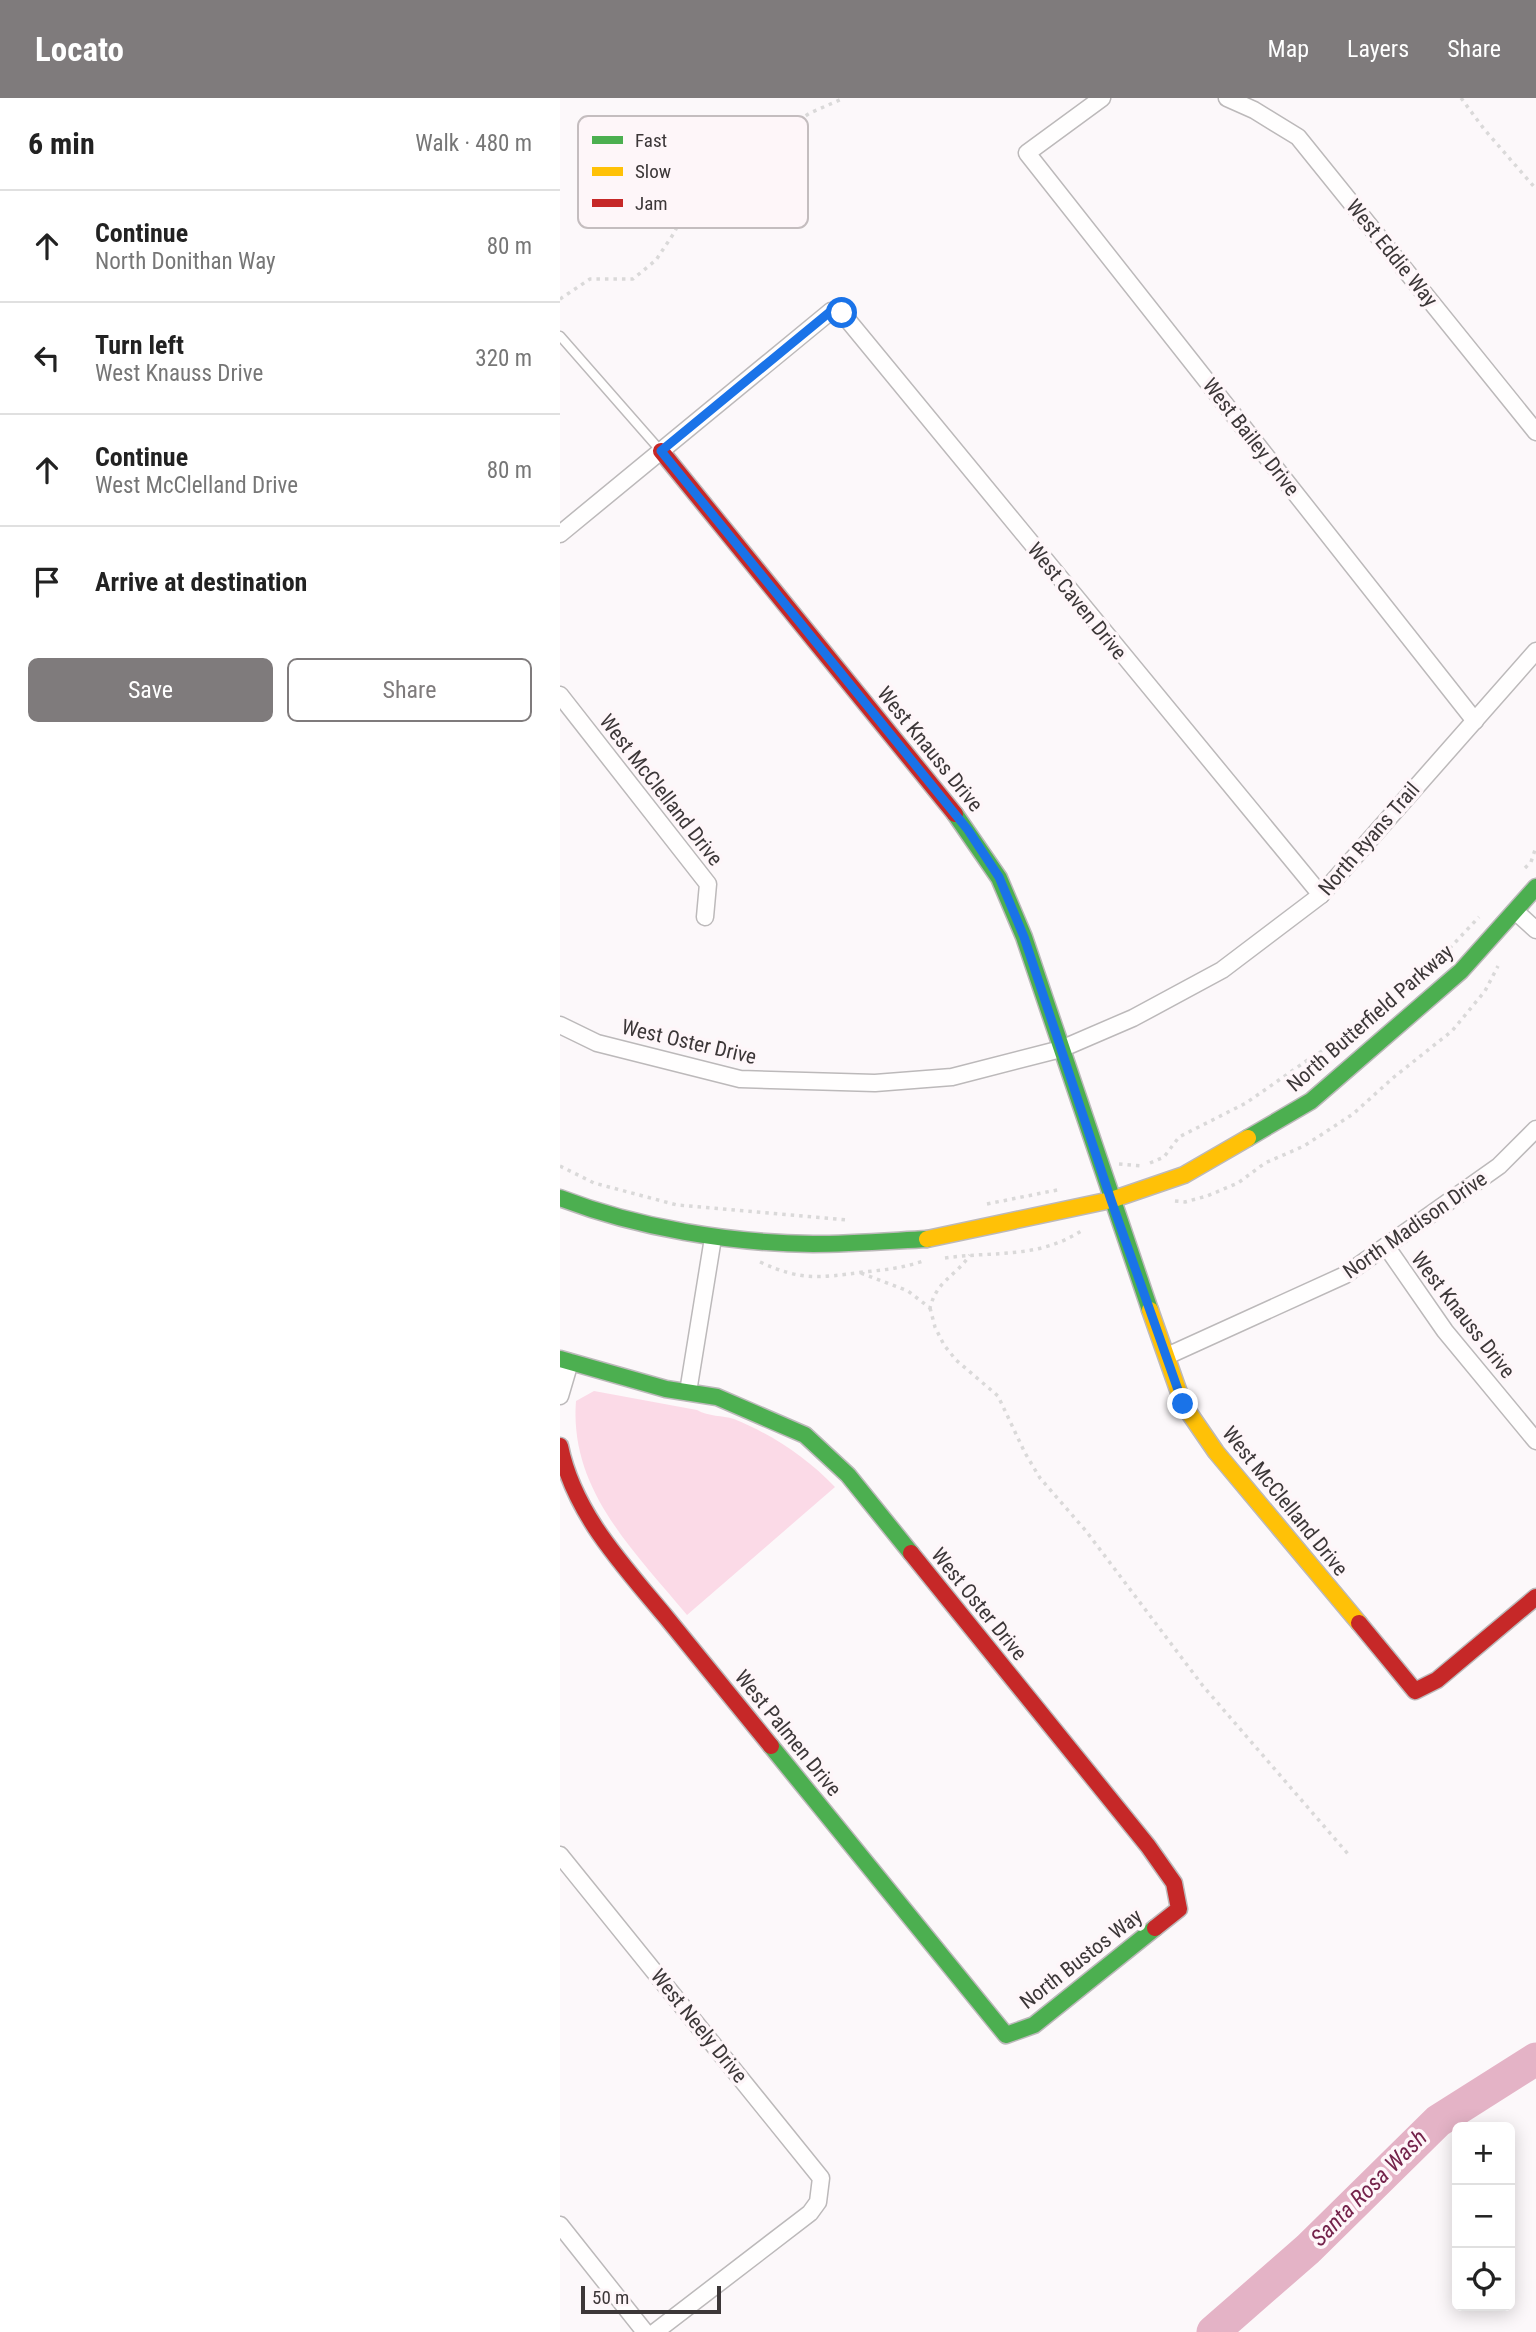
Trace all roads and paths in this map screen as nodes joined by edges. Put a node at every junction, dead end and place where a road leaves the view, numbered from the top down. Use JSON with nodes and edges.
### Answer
{"nodes":[{"id":1,"x":844,"y":98,"type":"edge"},
{"id":2,"x":1102,"y":98,"type":"edge"},
{"id":3,"x":1227,"y":98,"type":"edge"},
{"id":4,"x":1461,"y":98,"type":"edge"},
{"id":5,"x":805,"y":116,"type":"edge"},
{"id":6,"x":1536,"y":189,"type":"edge"},
{"id":7,"x":677,"y":228,"type":"edge"},
{"id":8,"x":560,"y":299,"type":"edge"},
{"id":9,"x":560,"y":336,"type":"edge"},
{"id":10,"x":1536,"y":432,"type":"edge"},
{"id":11,"x":661,"y":451,"type":"junction"},
{"id":12,"x":560,"y":534,"type":"edge"},
{"id":13,"x":1536,"y":651,"type":"edge"},
{"id":14,"x":560,"y":695,"type":"edge"},
{"id":15,"x":1475,"y":721,"type":"junction"},
{"id":16,"x":1536,"y":847,"type":"edge"},
{"id":17,"x":1522,"y":871,"type":"dead end"},
{"id":18,"x":1536,"y":887,"type":"edge"},
{"id":19,"x":1321,"y":895,"type":"junction"},
{"id":20,"x":1487,"y":909,"type":"dead end"},
{"id":21,"x":1515,"y":911,"type":"junction"},
{"id":22,"x":705,"y":918,"type":"dead end"},
{"id":23,"x":1536,"y":930,"type":"edge"},
{"id":24,"x":1498,"y":965,"type":"dead end"},
{"id":25,"x":1425,"y":974,"type":"dead end"},
{"id":26,"x":560,"y":1025,"type":"edge"},
{"id":27,"x":1364,"y":1026,"type":"dead end"},
{"id":28,"x":1061,"y":1049,"type":"junction"},
{"id":29,"x":1536,"y":1129,"type":"edge"},
{"id":30,"x":1098,"y":1159,"type":"junction"},
{"id":31,"x":560,"y":1166,"type":"edge"},
{"id":32,"x":1071,"y":1187,"type":"dead end"},
{"id":33,"x":560,"y":1198,"type":"edge"},
{"id":34,"x":1111,"y":1200,"type":"junction"},
{"id":35,"x":1170,"y":1201,"type":"dead end"},
{"id":36,"x":980,"y":1206,"type":"dead end"},
{"id":37,"x":856,"y":1221,"type":"dead end"},
{"id":38,"x":713,"y":1238,"type":"junction"},
{"id":39,"x":1385,"y":1246,"type":"junction"},
{"id":40,"x":970,"y":1255,"type":"dead end"},
{"id":41,"x":859,"y":1273,"type":"dead end"},
{"id":42,"x":930,"y":1308,"type":"junction"},
{"id":43,"x":1167,"y":1356,"type":"junction"},
{"id":44,"x":565,"y":1360,"type":"edge"},
{"id":45,"x":688,"y":1392,"type":"junction"},
{"id":46,"x":560,"y":1396,"type":"edge"},
{"id":47,"x":1536,"y":1441,"type":"edge"},
{"id":48,"x":560,"y":1446,"type":"edge"},
{"id":49,"x":1536,"y":1597,"type":"edge"},
{"id":50,"x":1348,"y":1854,"type":"dead end"},
{"id":51,"x":560,"y":1855,"type":"edge"},
{"id":52,"x":1179,"y":1909,"type":"joint"},
{"id":53,"x":1006,"y":2035,"type":"joint"},
{"id":54,"x":560,"y":2225,"type":"edge"},
{"id":55,"x":645,"y":2332,"type":"edge"},
{"id":56,"x":655,"y":2332,"type":"edge"}],
"edges":[{"from":1,"to":5,"type":"path"},
{"from":2,"to":15,"type":"street","name":"West Bailey Drive"},
{"from":3,"to":10,"type":"street","name":"West Eddie Way"},
{"from":4,"to":6,"type":"path"},
{"from":7,"to":8,"type":"path"},
{"from":9,"to":11,"type":"lane"},
{"from":11,"to":12,"type":"street"},
{"from":11,"to":19,"type":"street","name":"West Caven Drive"},
{"from":11,"to":28,"type":"street","name":"West Knauss Drive"},
{"from":13,"to":15,"type":"street","name":"North Ryans Trail"},
{"from":14,"to":22,"type":"street","name":"West McClelland Drive"},
{"from":15,"to":19,"type":"street","name":"North Ryans Trail"},
{"from":16,"to":17,"type":"path"},
{"from":18,"to":21,"type":"street","name":"North Butterfield Parkway"},
{"from":19,"to":28,"type":"street","name":"North Ryans Trail"},
{"from":20,"to":25,"type":"path"},
{"from":21,"to":23,"type":"street"},
{"from":21,"to":34,"type":"street","name":"North Butterfield Parkway"},
{"from":24,"to":35,"type":"path"},
{"from":26,"to":28,"type":"street","name":"West Oster Drive"},
{"from":27,"to":30,"type":"path"},
{"from":28,"to":30,"type":"street","name":"West Knauss Drive"},
{"from":29,"to":39,"type":"street","name":"North Madison Drive"},
{"from":30,"to":34,"type":"street","name":"West Knauss Drive"},
{"from":31,"to":37,"type":"path"},
{"from":32,"to":36,"type":"path"},
{"from":33,"to":38,"type":"street","name":"North Butterfield Parkway"},
{"from":34,"to":38,"type":"street","name":"North Butterfield Parkway"},
{"from":34,"to":43,"type":"street","name":"West McClelland Drive"},
{"from":38,"to":45,"type":"street"},
{"from":39,"to":43,"type":"street","name":"North Madison Drive"},
{"from":39,"to":47,"type":"street","name":"West Knauss Drive"},
{"from":40,"to":42,"type":"path"},
{"from":41,"to":42,"type":"path"},
{"from":42,"to":50,"type":"path"},
{"from":43,"to":49,"type":"street","name":"West McClelland Drive"},
{"from":44,"to":45,"type":"street","name":"West Oster Drive"},
{"from":44,"to":46,"type":"street"},
{"from":45,"to":52,"type":"street","name":"West Oster Drive"},
{"from":48,"to":53,"type":"street","name":"West Palmen Drive"},
{"from":51,"to":56,"type":"street","name":"West Neely Drive"},
{"from":52,"to":53,"type":"street","name":"North Bustos Way"},
{"from":54,"to":55,"type":"street"}]}
